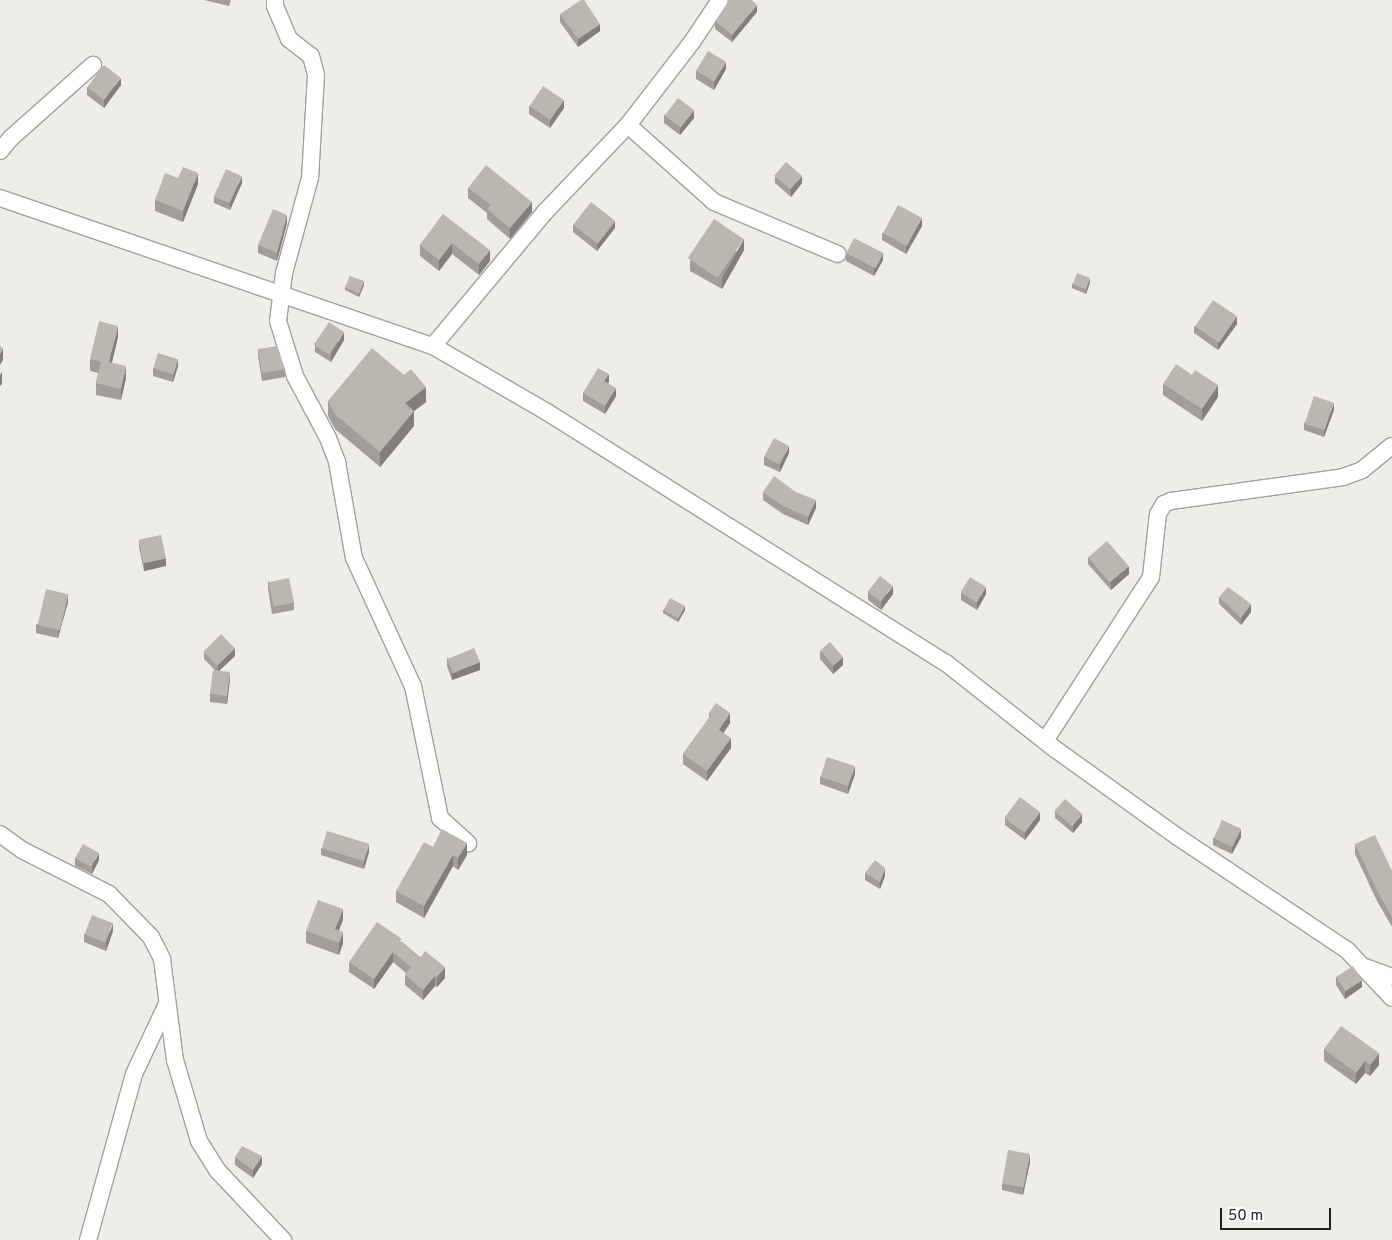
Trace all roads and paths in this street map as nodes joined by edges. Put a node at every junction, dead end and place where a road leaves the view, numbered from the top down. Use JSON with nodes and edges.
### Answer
{"nodes":[{"id":1,"x":275,"y":0,"type":"edge"},
{"id":2,"x":720,"y":0,"type":"edge"},
{"id":3,"x":93,"y":65,"type":"dead end"},
{"id":4,"x":628,"y":125,"type":"junction"},
{"id":5,"x":0,"y":151,"type":"edge"},
{"id":6,"x":0,"y":198,"type":"edge"},
{"id":7,"x":838,"y":254,"type":"dead end"},
{"id":8,"x":281,"y":294,"type":"junction"},
{"id":9,"x":433,"y":346,"type":"junction"},
{"id":10,"x":1392,"y":446,"type":"edge"},
{"id":11,"x":1045,"y":741,"type":"junction"},
{"id":12,"x":0,"y":834,"type":"edge"},
{"id":13,"x":468,"y":842,"type":"edge"},
{"id":14,"x":1362,"y":967,"type":"junction"},
{"id":15,"x":1392,"y":977,"type":"edge"},
{"id":16,"x":1392,"y":998,"type":"edge"},
{"id":17,"x":167,"y":1004,"type":"junction"},
{"id":18,"x":88,"y":1240,"type":"edge"},
{"id":19,"x":283,"y":1240,"type":"edge"}],
"edges":[{"from":1,"to":8,"type":"street"},
{"from":2,"to":4,"type":"street"},
{"from":3,"to":5,"type":"street"},
{"from":4,"to":7,"type":"street"},
{"from":4,"to":9,"type":"street"},
{"from":6,"to":8,"type":"street"},
{"from":8,"to":9,"type":"street"},
{"from":8,"to":13,"type":"street"},
{"from":9,"to":11,"type":"street"},
{"from":10,"to":11,"type":"street"},
{"from":11,"to":14,"type":"street"},
{"from":12,"to":17,"type":"street"},
{"from":14,"to":15,"type":"street"},
{"from":14,"to":16,"type":"street"},
{"from":17,"to":18,"type":"street"},
{"from":17,"to":19,"type":"street"}]}
